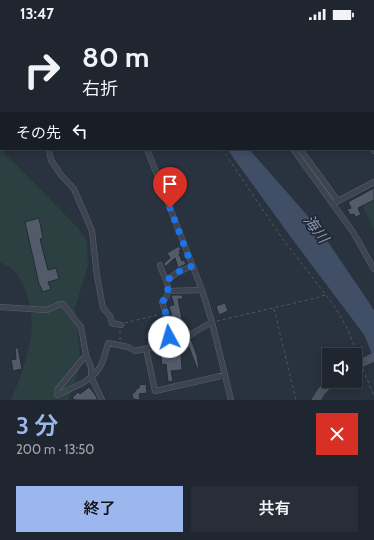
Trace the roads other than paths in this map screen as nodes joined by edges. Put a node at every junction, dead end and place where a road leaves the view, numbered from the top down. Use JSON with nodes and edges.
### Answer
{"nodes":[{"id":1,"x":49,"y":150,"type":"edge"},
{"id":2,"x":146,"y":150,"type":"edge"},
{"id":3,"x":294,"y":150,"type":"edge"},
{"id":4,"x":301,"y":150,"type":"edge"},
{"id":5,"x":374,"y":182,"type":"edge"},
{"id":6,"x":335,"y":202,"type":"junction"},
{"id":7,"x":160,"y":265,"type":"dead end"},
{"id":8,"x":192,"y":266,"type":"junction"},
{"id":9,"x":374,"y":269,"type":"edge"},
{"id":10,"x":166,"y":281,"type":"junction"},
{"id":11,"x":202,"y":290,"type":"junction"},
{"id":12,"x":168,"y":291,"type":"junction"},
{"id":13,"x":0,"y":307,"type":"edge"},
{"id":14,"x":212,"y":322,"type":"junction"},
{"id":15,"x":121,"y":325,"type":"road end"},
{"id":16,"x":171,"y":343,"type":"junction"},
{"id":17,"x":146,"y":349,"type":"junction"},
{"id":18,"x":86,"y":356,"type":"junction"},
{"id":19,"x":374,"y":357,"type":"edge"},
{"id":20,"x":362,"y":362,"type":"edge"},
{"id":21,"x":225,"y":375,"type":"junction"},
{"id":22,"x":91,"y":376,"type":"junction"},
{"id":23,"x":324,"y":388,"type":"edge"},
{"id":24,"x":102,"y":400,"type":"edge"},
{"id":25,"x":231,"y":400,"type":"edge"},
{"id":26,"x":316,"y":400,"type":"edge"}],
"edges":[{"from":1,"to":15,"type":"street"},
{"from":2,"to":8,"type":"street"},
{"from":3,"to":6,"type":"street"},
{"from":4,"to":6,"type":"street"},
{"from":5,"to":6,"type":"street"},
{"from":6,"to":9,"type":"street"},
{"from":7,"to":10,"type":"street"},
{"from":8,"to":10,"type":"street"},
{"from":8,"to":11,"type":"street"},
{"from":10,"to":12,"type":"street"},
{"from":11,"to":12,"type":"street"},
{"from":11,"to":14,"type":"street"},
{"from":12,"to":16,"type":"street"},
{"from":13,"to":18,"type":"street"},
{"from":14,"to":16,"type":"street"},
{"from":14,"to":21,"type":"street"},
{"from":16,"to":17,"type":"street"},
{"from":17,"to":21,"type":"street"},
{"from":17,"to":22,"type":"street"},
{"from":18,"to":22,"type":"street"},
{"from":18,"to":22,"type":"street"},
{"from":19,"to":20,"type":"street"},
{"from":21,"to":25,"type":"street"},
{"from":22,"to":24,"type":"street"},
{"from":23,"to":26,"type":"street"}]}
